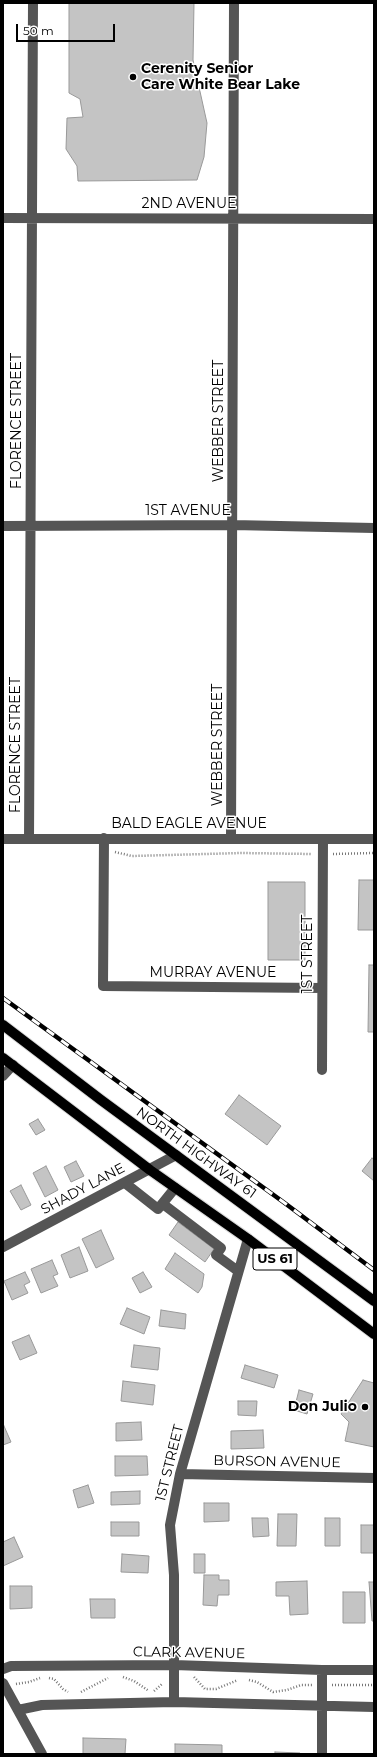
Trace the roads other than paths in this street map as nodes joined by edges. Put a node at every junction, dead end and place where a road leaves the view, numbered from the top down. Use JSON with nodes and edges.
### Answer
{"nodes":[{"id":1,"x":33,"y":3,"type":"edge"},
{"id":2,"x":234,"y":3,"type":"edge"},
{"id":3,"x":3,"y":218,"type":"edge"},
{"id":4,"x":32,"y":218,"type":"junction"},
{"id":5,"x":233,"y":218,"type":"junction"},
{"id":6,"x":374,"y":219,"type":"edge"},
{"id":7,"x":233,"y":525,"type":"junction"},
{"id":8,"x":3,"y":526,"type":"edge"},
{"id":9,"x":30,"y":526,"type":"junction"},
{"id":10,"x":374,"y":528,"type":"edge"},
{"id":11,"x":29,"y":838,"type":"junction"},
{"id":12,"x":104,"y":838,"type":"junction"},
{"id":13,"x":231,"y":838,"type":"junction"},
{"id":14,"x":3,"y":839,"type":"edge"},
{"id":15,"x":323,"y":839,"type":"junction"},
{"id":16,"x":374,"y":839,"type":"edge"},
{"id":17,"x":322,"y":988,"type":"junction"},
{"id":18,"x":3,"y":1025,"type":"edge"},
{"id":19,"x":3,"y":1058,"type":"edge"},
{"id":20,"x":13,"y":1065,"type":"junction"},
{"id":21,"x":322,"y":1070,"type":"dead end"},
{"id":22,"x":3,"y":1076,"type":"edge"},
{"id":23,"x":176,"y":1155,"type":"junction"},
{"id":24,"x":150,"y":1170,"type":"junction"},
{"id":25,"x":125,"y":1183,"type":"junction"},
{"id":26,"x":175,"y":1188,"type":"junction"},
{"id":27,"x":163,"y":1204,"type":"junction"},
{"id":28,"x":248,"y":1239,"type":"junction"},
{"id":29,"x":3,"y":1247,"type":"edge"},
{"id":30,"x":238,"y":1271,"type":"junction"},
{"id":31,"x":374,"y":1301,"type":"edge"},
{"id":32,"x":374,"y":1334,"type":"edge"},
{"id":33,"x":180,"y":1474,"type":"junction"},
{"id":34,"x":374,"y":1478,"type":"edge"},
{"id":35,"x":174,"y":1665,"type":"junction"},
{"id":36,"x":3,"y":1669,"type":"edge"},
{"id":37,"x":322,"y":1670,"type":"junction"},
{"id":38,"x":374,"y":1670,"type":"edge"},
{"id":39,"x":3,"y":1683,"type":"edge"},
{"id":40,"x":174,"y":1702,"type":"junction"},
{"id":41,"x":322,"y":1706,"type":"junction"},
{"id":42,"x":374,"y":1706,"type":"edge"},
{"id":43,"x":18,"y":1710,"type":"junction"},
{"id":44,"x":42,"y":1754,"type":"edge"},
{"id":45,"x":322,"y":1754,"type":"edge"}],
"edges":[{"from":1,"to":4,"type":"street","name":"FLORENCE STREET"},
{"from":2,"to":5,"type":"street","name":"WEBBER STREET"},
{"from":3,"to":4,"type":"street","name":"2ND AVENUE"},
{"from":4,"to":5,"type":"street","name":"2ND AVENUE"},
{"from":4,"to":9,"type":"street","name":"FLORENCE STREET"},
{"from":5,"to":6,"type":"street","name":"2ND AVENUE"},
{"from":5,"to":7,"type":"street","name":"WEBBER STREET"},
{"from":7,"to":9,"type":"street","name":"1ST AVENUE"},
{"from":7,"to":10,"type":"street","name":"1ST AVENUE"},
{"from":7,"to":13,"type":"street","name":"WEBBER STREET"},
{"from":8,"to":9,"type":"street","name":"1ST AVENUE"},
{"from":9,"to":11,"type":"street","name":"FLORENCE STREET"},
{"from":11,"to":12,"type":"street","name":"BALD EAGLE AVENUE"},
{"from":11,"to":14,"type":"street","name":"BALD EAGLE AVENUE"},
{"from":12,"to":13,"type":"street","name":"BALD EAGLE AVENUE"},
{"from":12,"to":17,"type":"street","name":"MURRAY AVENUE"},
{"from":13,"to":15,"type":"street","name":"BALD EAGLE AVENUE"},
{"from":15,"to":16,"type":"street","name":"BALD EAGLE AVENUE"},
{"from":15,"to":17,"type":"street","name":"1ST STREET"},
{"from":17,"to":21,"type":"street","name":"1ST STREET"},
{"from":18,"to":23,"type":"main road","name":"NORTH HIGHWAY 61","number":"US 61"},
{"from":19,"to":20,"type":"main road","number":"US 61"},
{"from":20,"to":22,"type":"street"},
{"from":20,"to":24,"type":"main road","number":"US 61"},
{"from":23,"to":24,"type":"street","name":"SHADY LANE"},
{"from":23,"to":31,"type":"main road","name":"NORTH HIGHWAY 61","number":"US 61"},
{"from":24,"to":25,"type":"street","name":"SHADY LANE"},
{"from":24,"to":26,"type":"main road","number":"US 61"},
{"from":25,"to":27,"type":"street"},
{"from":25,"to":29,"type":"street","name":"SHADY LANE"},
{"from":26,"to":27,"type":"street"},
{"from":26,"to":28,"type":"main road","number":"US 61"},
{"from":27,"to":30,"type":"street"},
{"from":28,"to":30,"type":"street","name":"1ST STREET"},
{"from":28,"to":32,"type":"main road","number":"US 61"},
{"from":30,"to":33,"type":"street","name":"1ST STREET"},
{"from":33,"to":34,"type":"street","name":"BURSON AVENUE"},
{"from":33,"to":35,"type":"street","name":"1ST STREET"},
{"from":35,"to":36,"type":"street","name":"CLARK AVENUE"},
{"from":35,"to":37,"type":"street","name":"CLARK AVENUE"},
{"from":35,"to":40,"type":"street","name":"1ST STREET"},
{"from":37,"to":38,"type":"street","name":"CLARK AVENUE"},
{"from":37,"to":41,"type":"street"},
{"from":39,"to":43,"type":"street"},
{"from":40,"to":41,"type":"street"},
{"from":40,"to":43,"type":"street"},
{"from":41,"to":42,"type":"street"},
{"from":41,"to":45,"type":"street"},
{"from":43,"to":44,"type":"street"}]}
